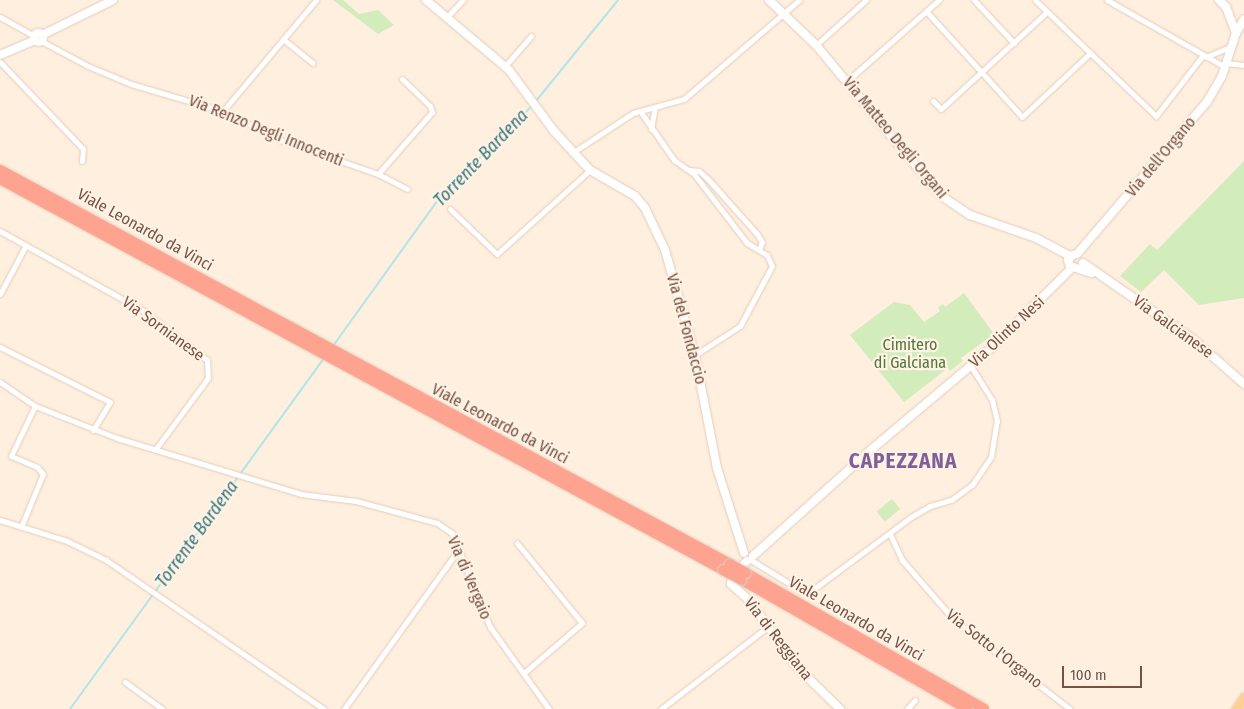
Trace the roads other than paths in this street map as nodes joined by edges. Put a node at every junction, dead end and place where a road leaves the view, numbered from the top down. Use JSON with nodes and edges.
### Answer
{"nodes":[{"id":1,"x":113,"y":0,"type":"edge"},
{"id":2,"x":316,"y":0,"type":"edge"},
{"id":3,"x":426,"y":0,"type":"edge"},
{"id":4,"x":463,"y":0,"type":"edge"},
{"id":5,"x":770,"y":0,"type":"edge"},
{"id":6,"x":798,"y":0,"type":"edge"},
{"id":7,"x":866,"y":0,"type":"edge"},
{"id":8,"x":939,"y":0,"type":"edge"},
{"id":9,"x":974,"y":0,"type":"edge"},
{"id":10,"x":1036,"y":0,"type":"edge"},
{"id":11,"x":1107,"y":0,"type":"edge"},
{"id":12,"x":1219,"y":0,"type":"edge"},
{"id":13,"x":1228,"y":4,"type":"edge"},
{"id":14,"x":926,"y":11,"type":"junction"},
{"id":15,"x":1047,"y":12,"type":"junction"},
{"id":16,"x":783,"y":14,"type":"junction"},
{"id":17,"x":0,"y":17,"type":"edge"},
{"id":18,"x":446,"y":19,"type":"junction"},
{"id":19,"x":1232,"y":19,"type":"junction"},
{"id":20,"x":1244,"y":19,"type":"edge"},
{"id":21,"x":1236,"y":33,"type":"junction"},
{"id":22,"x":531,"y":36,"type":"dead end"},
{"id":23,"x":38,"y":38,"type":"junction"},
{"id":24,"x":284,"y":39,"type":"junction"},
{"id":25,"x":1014,"y":43,"type":"junction"},
{"id":26,"x":816,"y":44,"type":"junction"},
{"id":27,"x":1232,"y":46,"type":"junction"},
{"id":28,"x":1089,"y":54,"type":"junction"},
{"id":29,"x":0,"y":55,"type":"edge"},
{"id":30,"x":1205,"y":56,"type":"junction"},
{"id":31,"x":0,"y":62,"type":"edge"},
{"id":32,"x":313,"y":64,"type":"dead end"},
{"id":33,"x":1226,"y":65,"type":"junction"},
{"id":34,"x":1244,"y":65,"type":"edge"},
{"id":35,"x":505,"y":66,"type":"junction"},
{"id":36,"x":980,"y":75,"type":"junction"},
{"id":37,"x":402,"y":79,"type":"dead end"},
{"id":38,"x":847,"y":81,"type":"junction"},
{"id":39,"x":933,"y":101,"type":"dead end"},
{"id":40,"x":655,"y":107,"type":"junction"},
{"id":41,"x":223,"y":111,"type":"junction"},
{"id":42,"x":640,"y":111,"type":"junction"},
{"id":43,"x":651,"y":129,"type":"junction"},
{"id":44,"x":576,"y":151,"type":"junction"},
{"id":45,"x":82,"y":161,"type":"dead end"},
{"id":46,"x":0,"y":170,"type":"edge"},
{"id":47,"x":590,"y":170,"type":"junction"},
{"id":48,"x":688,"y":170,"type":"junction"},
{"id":49,"x":378,"y":174,"type":"junction"},
{"id":50,"x":704,"y":175,"type":"junction"},
{"id":51,"x":0,"y":178,"type":"edge"},
{"id":52,"x":697,"y":179,"type":"junction"},
{"id":53,"x":407,"y":189,"type":"dead end"},
{"id":54,"x":450,"y":209,"type":"dead end"},
{"id":55,"x":0,"y":231,"type":"edge"},
{"id":56,"x":26,"y":245,"type":"junction"},
{"id":57,"x":760,"y":247,"type":"junction"},
{"id":58,"x":1076,"y":262,"type":"junction"},
{"id":59,"x":0,"y":294,"type":"edge"},
{"id":60,"x":0,"y":347,"type":"edge"},
{"id":61,"x":695,"y":355,"type":"junction"},
{"id":62,"x":970,"y":367,"type":"junction"},
{"id":63,"x":0,"y":382,"type":"edge"},
{"id":64,"x":1244,"y":384,"type":"edge"},
{"id":65,"x":35,"y":406,"type":"junction"},
{"id":66,"x":93,"y":430,"type":"junction"},
{"id":67,"x":155,"y":450,"type":"junction"},
{"id":68,"x":0,"y":520,"type":"edge"},
{"id":69,"x":21,"y":526,"type":"junction"},
{"id":70,"x":890,"y":534,"type":"junction"},
{"id":71,"x":518,"y":543,"type":"dead end"},
{"id":72,"x":460,"y":549,"type":"junction"},
{"id":73,"x":743,"y":562,"type":"junction"},
{"id":74,"x":766,"y":628,"type":"junction"},
{"id":75,"x":525,"y":672,"type":"junction"},
{"id":76,"x":125,"y":682,"type":"dead end"},
{"id":77,"x":1244,"y":697,"type":"edge"},
{"id":78,"x":915,"y":700,"type":"dead end"},
{"id":79,"x":547,"y":708,"type":"edge"},
{"id":80,"x":162,"y":709,"type":"edge"},
{"id":81,"x":324,"y":709,"type":"edge"},
{"id":82,"x":344,"y":709,"type":"edge"},
{"id":83,"x":661,"y":709,"type":"edge"},
{"id":84,"x":840,"y":709,"type":"edge"},
{"id":85,"x":907,"y":709,"type":"edge"},
{"id":86,"x":967,"y":709,"type":"edge"},
{"id":87,"x":984,"y":709,"type":"edge"},
{"id":88,"x":1070,"y":709,"type":"edge"},
{"id":89,"x":1236,"y":709,"type":"edge"}],
"edges":[{"from":1,"to":23,"type":"street"},
{"from":2,"to":24,"type":"street"},
{"from":3,"to":18,"type":"street","name":"Via del Fondaccio"},
{"from":4,"to":18,"type":"street"},
{"from":5,"to":16,"type":"street","name":"Via Matteo Degli Organi"},
{"from":6,"to":16,"type":"street"},
{"from":7,"to":26,"type":"street"},
{"from":8,"to":14,"type":"street"},
{"from":9,"to":25,"type":"street"},
{"from":10,"to":15,"type":"street"},
{"from":11,"to":30,"type":"street"},
{"from":12,"to":13,"type":"street"},
{"from":13,"to":19,"type":"street"},
{"from":14,"to":36,"type":"street"},
{"from":14,"to":38,"type":"street"},
{"from":15,"to":25,"type":"street"},
{"from":15,"to":28,"type":"street"},
{"from":16,"to":26,"type":"street","name":"Via Matteo Degli Organi"},
{"from":16,"to":40,"type":"street"},
{"from":17,"to":23,"type":"street","name":"Via Renzo Degli Innocenti"},
{"from":18,"to":35,"type":"street","name":"Via del Fondaccio"},
{"from":19,"to":20,"type":"street"},
{"from":19,"to":21,"type":"street"},
{"from":20,"to":21,"type":"street","name":"Via dell'Organo"},
{"from":21,"to":27,"type":"street","name":"Via dell'Organo"},
{"from":22,"to":35,"type":"street"},
{"from":23,"to":29,"type":"street"},
{"from":23,"to":41,"type":"street","name":"Via Renzo Degli Innocenti"},
{"from":24,"to":32,"type":"street"},
{"from":24,"to":41,"type":"street"},
{"from":25,"to":36,"type":"street"},
{"from":26,"to":38,"type":"street","name":"Via Matteo Degli Organi"},
{"from":27,"to":30,"type":"street"},
{"from":27,"to":33,"type":"street","name":"Via dell'Organo"},
{"from":28,"to":30,"type":"street"},
{"from":28,"to":36,"type":"street"},
{"from":30,"to":33,"type":"street"},
{"from":31,"to":45,"type":"street"},
{"from":33,"to":34,"type":"street"},
{"from":33,"to":58,"type":"street","name":"Via dell'Organo"},
{"from":35,"to":44,"type":"street","name":"Via del Fondaccio"},
{"from":36,"to":39,"type":"street"},
{"from":37,"to":49,"type":"street"},
{"from":38,"to":58,"type":"street","name":"Via Matteo Degli Organi"},
{"from":40,"to":42,"type":"street"},
{"from":40,"to":43,"type":"street"},
{"from":41,"to":49,"type":"street","name":"Via Renzo Degli Innocenti"},
{"from":42,"to":43,"type":"street"},
{"from":42,"to":44,"type":"street"},
{"from":43,"to":48,"type":"street"},
{"from":44,"to":47,"type":"street","name":"Via del Fondaccio"},
{"from":46,"to":73,"type":"highway","name":"Viale Leonardo da Vinci"},
{"from":47,"to":54,"type":"street"},
{"from":47,"to":61,"type":"street","name":"Via del Fondaccio"},
{"from":48,"to":50,"type":"street"},
{"from":48,"to":52,"type":"street"},
{"from":49,"to":53,"type":"street","name":"Via Renzo Degli Innocenti"},
{"from":50,"to":52,"type":"street"},
{"from":50,"to":57,"type":"street"},
{"from":51,"to":73,"type":"highway","name":"Viale Leonardo da Vinci"},
{"from":52,"to":57,"type":"street"},
{"from":55,"to":56,"type":"street","name":"Via Sornianese"},
{"from":56,"to":59,"type":"street"},
{"from":56,"to":67,"type":"street","name":"Via Sornianese"},
{"from":57,"to":61,"type":"street"},
{"from":58,"to":62,"type":"street","name":"Via Olinto Nesi"},
{"from":58,"to":64,"type":"street","name":"Via Galcianese"},
{"from":60,"to":66,"type":"street"},
{"from":61,"to":73,"type":"street","name":"Via del Fondaccio"},
{"from":62,"to":70,"type":"street"},
{"from":62,"to":73,"type":"street","name":"Via Olinto Nesi"},
{"from":63,"to":65,"type":"street","name":"Via di Vergaio"},
{"from":65,"to":66,"type":"street","name":"Via di Vergaio"},
{"from":65,"to":69,"type":"street"},
{"from":66,"to":67,"type":"street","name":"Via di Vergaio"},
{"from":67,"to":72,"type":"street","name":"Via di Vergaio"},
{"from":68,"to":69,"type":"street"},
{"from":69,"to":81,"type":"street"},
{"from":70,"to":73,"type":"street"},
{"from":70,"to":88,"type":"street","name":"Via Sotto l'Organo"},
{"from":71,"to":75,"type":"street"},
{"from":72,"to":75,"type":"street","name":"Via di Vergaio"},
{"from":72,"to":82,"type":"street"},
{"from":73,"to":74,"type":"street","name":"Via di Reggiana"},
{"from":73,"to":86,"type":"highway","name":"Viale Leonardo da Vinci"},
{"from":73,"to":87,"type":"highway","name":"Viale Leonardo da Vinci"},
{"from":74,"to":83,"type":"street"},
{"from":74,"to":84,"type":"street","name":"Via di Reggiana"},
{"from":75,"to":79,"type":"street","name":"Via di Vergaio"},
{"from":76,"to":80,"type":"street"},
{"from":77,"to":89,"type":"main road"},
{"from":78,"to":85,"type":"street"}]}
